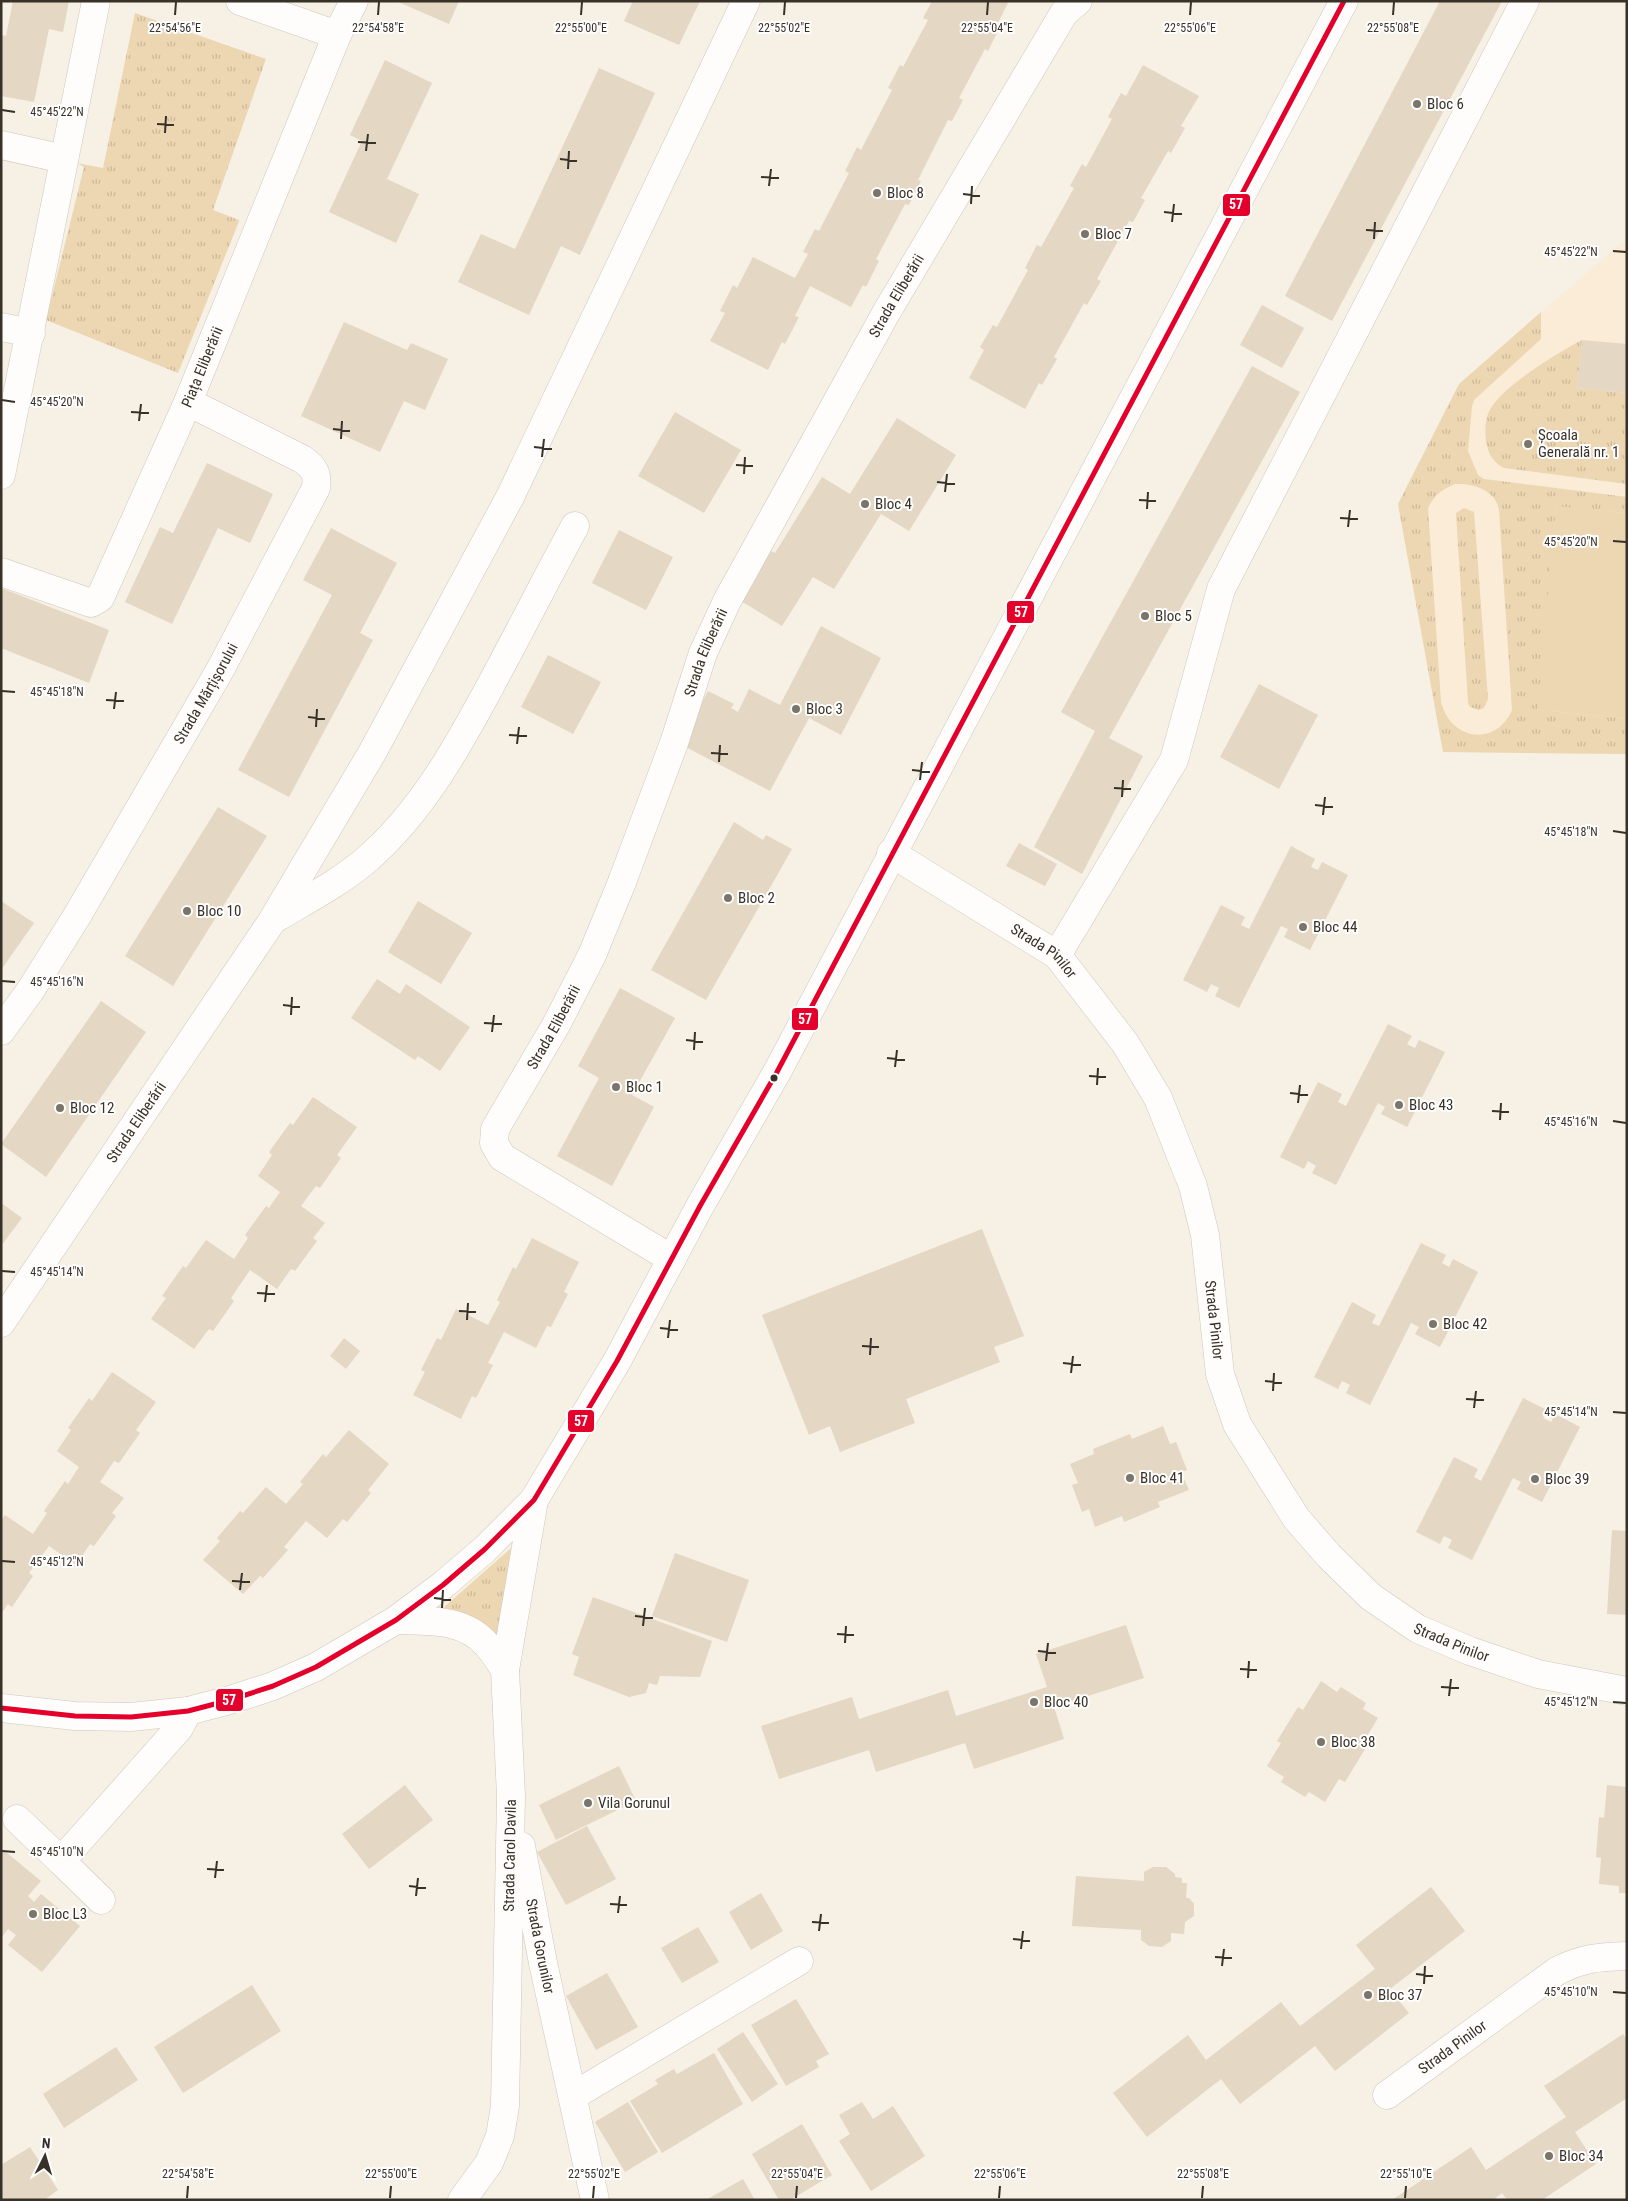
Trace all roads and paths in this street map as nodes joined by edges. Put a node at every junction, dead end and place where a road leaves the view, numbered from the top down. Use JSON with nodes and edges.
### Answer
{"nodes":[{"id":1,"x":96,"y":1,"type":"edge"},
{"id":2,"x":240,"y":1,"type":"edge"},
{"id":3,"x":354,"y":1,"type":"edge"},
{"id":4,"x":746,"y":1,"type":"edge"},
{"id":5,"x":1078,"y":1,"type":"edge"},
{"id":6,"x":1344,"y":1,"type":"edge"},
{"id":7,"x":1525,"y":1,"type":"edge"},
{"id":8,"x":337,"y":35,"type":"junction"},
{"id":9,"x":1,"y":145,"type":"edge"},
{"id":10,"x":64,"y":159,"type":"junction"},
{"id":11,"x":1,"y":327,"type":"edge"},
{"id":12,"x":31,"y":333,"type":"junction"},
{"id":13,"x":188,"y":402,"type":"junction"},
{"id":14,"x":1,"y":475,"type":"edge"},
{"id":15,"x":575,"y":526,"type":"dead end"},
{"id":16,"x":1,"y":572,"type":"edge"},
{"id":17,"x":891,"y":853,"type":"junction"},
{"id":18,"x":272,"y":921,"type":"junction"},
{"id":19,"x":1057,"y":955,"type":"junction"},
{"id":20,"x":1,"y":1031,"type":"edge"},
{"id":21,"x":672,"y":1259,"type":"junction"},
{"id":22,"x":1,"y":1323,"type":"edge"},
{"id":23,"x":534,"y":1500,"type":"junction"},
{"id":24,"x":396,"y":1620,"type":"junction"},
{"id":25,"x":506,"y":1670,"type":"junction"},
{"id":26,"x":1627,"y":1691,"type":"edge"},
{"id":27,"x":1,"y":1708,"type":"edge"},
{"id":28,"x":188,"y":1711,"type":"junction"},
{"id":29,"x":511,"y":1796,"type":"junction"},
{"id":30,"x":16,"y":1819,"type":"dead end"},
{"id":31,"x":61,"y":1862,"type":"junction"},
{"id":32,"x":101,"y":1900,"type":"dead end"},
{"id":33,"x":1627,"y":1956,"type":"edge"},
{"id":34,"x":799,"y":1961,"type":"dead end"},
{"id":35,"x":1387,"y":2095,"type":"dead end"},
{"id":36,"x":573,"y":2096,"type":"junction"},
{"id":37,"x":462,"y":2200,"type":"edge"},
{"id":38,"x":595,"y":2200,"type":"edge"}],
"edges":[{"from":1,"to":10,"type":"street"},
{"from":2,"to":8,"type":"street"},
{"from":3,"to":8,"type":"street","name":"Piața Eliberării"},
{"from":4,"to":18,"type":"street","name":"Strada Eliberării"},
{"from":5,"to":21,"type":"street","name":"Strada Eliberării"},
{"from":6,"to":17,"type":"street"},
{"from":7,"to":19,"type":"street"},
{"from":8,"to":13,"type":"street","name":"Piața Eliberării"},
{"from":9,"to":10,"type":"street"},
{"from":10,"to":12,"type":"street"},
{"from":11,"to":12,"type":"street"},
{"from":12,"to":14,"type":"street"},
{"from":13,"to":16,"type":"street","name":"Piața Eliberării"},
{"from":13,"to":20,"type":"street","name":"Strada Mărțișorului"},
{"from":15,"to":18,"type":"street","name":"Strada Eliberării"},
{"from":17,"to":19,"type":"street","name":"Strada Pinilor"},
{"from":17,"to":21,"type":"street"},
{"from":18,"to":22,"type":"street","name":"Strada Eliberării"},
{"from":19,"to":26,"type":"street","name":"Strada Pinilor"},
{"from":21,"to":23,"type":"street"},
{"from":23,"to":24,"type":"street"},
{"from":23,"to":25,"type":"street","name":"Strada Carol Davila"},
{"from":24,"to":25,"type":"street"},
{"from":24,"to":28,"type":"street"},
{"from":25,"to":29,"type":"street","name":"Strada Carol Davila"},
{"from":27,"to":28,"type":"street"},
{"from":28,"to":31,"type":"street"},
{"from":29,"to":36,"type":"street","name":"Strada Gorunilor"},
{"from":29,"to":37,"type":"street","name":"Strada Carol Davila"},
{"from":30,"to":31,"type":"street"},
{"from":31,"to":32,"type":"street"},
{"from":33,"to":35,"type":"street","name":"Strada Pinilor"},
{"from":34,"to":36,"type":"street"},
{"from":36,"to":38,"type":"street","name":"Strada Gorunilor"}]}
